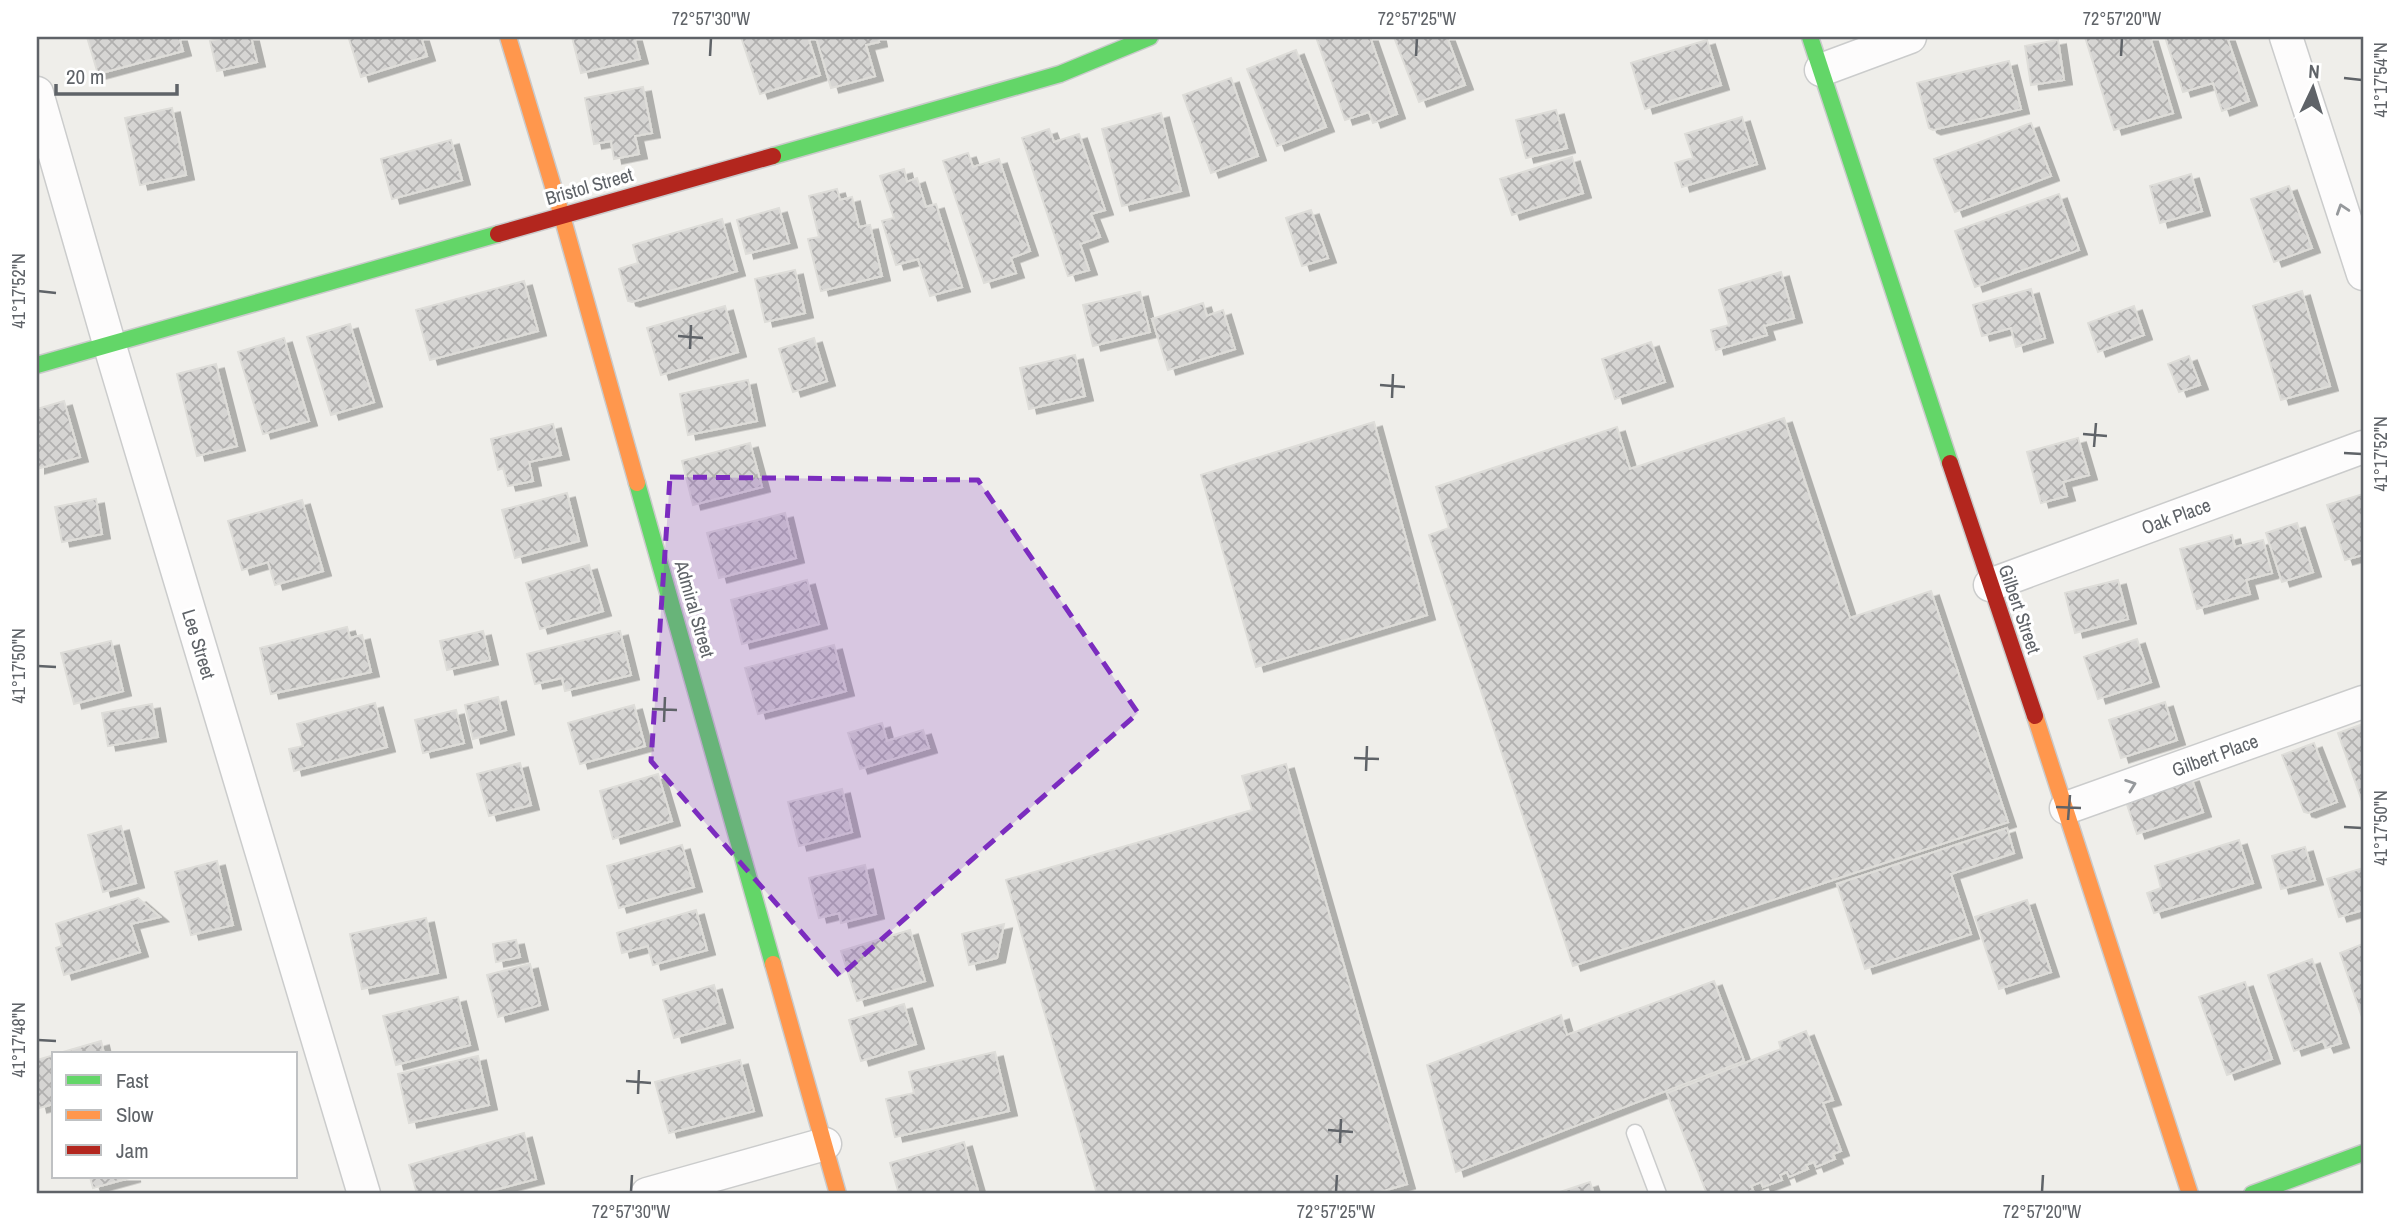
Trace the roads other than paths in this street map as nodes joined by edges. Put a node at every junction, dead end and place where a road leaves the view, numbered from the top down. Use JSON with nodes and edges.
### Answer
{"nodes":[{"id":1,"x":508,"y":37,"type":"edge"},
{"id":2,"x":1150,"y":37,"type":"edge"},
{"id":3,"x":1810,"y":37,"type":"edge"},
{"id":4,"x":1910,"y":37,"type":"edge"},
{"id":5,"x":2286,"y":37,"type":"edge"},
{"id":6,"x":1821,"y":70,"type":"junction"},
{"id":7,"x":37,"y":93,"type":"edge"},
{"id":8,"x":562,"y":216,"type":"junction"},
{"id":9,"x":2363,"y":274,"type":"edge"},
{"id":10,"x":109,"y":343,"type":"junction"},
{"id":11,"x":37,"y":365,"type":"edge"},
{"id":12,"x":2363,"y":447,"type":"edge"},
{"id":13,"x":1990,"y":585,"type":"junction"},
{"id":14,"x":2363,"y":702,"type":"edge"},
{"id":15,"x":2066,"y":808,"type":"junction"},
{"id":16,"x":1635,"y":1133,"type":"dead end"},
{"id":17,"x":825,"y":1144,"type":"junction"},
{"id":18,"x":2362,"y":1159,"type":"edge"},
{"id":19,"x":363,"y":1194,"type":"edge"},
{"id":20,"x":647,"y":1194,"type":"edge"},
{"id":21,"x":838,"y":1194,"type":"edge"},
{"id":22,"x":1658,"y":1194,"type":"edge"},
{"id":23,"x":2190,"y":1194,"type":"edge"},
{"id":24,"x":2252,"y":1194,"type":"edge"}],
"edges":[{"from":1,"to":8,"type":"street","name":"Admiral Street"},
{"from":2,"to":8,"type":"street","name":"Bristol Street"},
{"from":3,"to":6,"type":"street","name":"Gilbert Street"},
{"from":4,"to":6,"type":"street"},
{"from":9,"to":5,"type":"street","one_way":true},
{"from":6,"to":13,"type":"street","name":"Gilbert Street"},
{"from":7,"to":10,"type":"street","name":"Lee Street"},
{"from":8,"to":10,"type":"street","name":"Bristol Street"},
{"from":8,"to":17,"type":"street","name":"Admiral Street"},
{"from":10,"to":11,"type":"street","name":"Bristol Street"},
{"from":10,"to":19,"type":"street","name":"Lee Street"},
{"from":12,"to":13,"type":"street","name":"Oak Place"},
{"from":13,"to":15,"type":"street","name":"Gilbert Street"},
{"from":15,"to":14,"type":"street","name":"Gilbert Place","one_way":true},
{"from":15,"to":23,"type":"street","name":"Gilbert Street"},
{"from":16,"to":22,"type":"lane"},
{"from":17,"to":20,"type":"street"},
{"from":17,"to":21,"type":"street","name":"Admiral Street"},
{"from":18,"to":24,"type":"street"}]}
